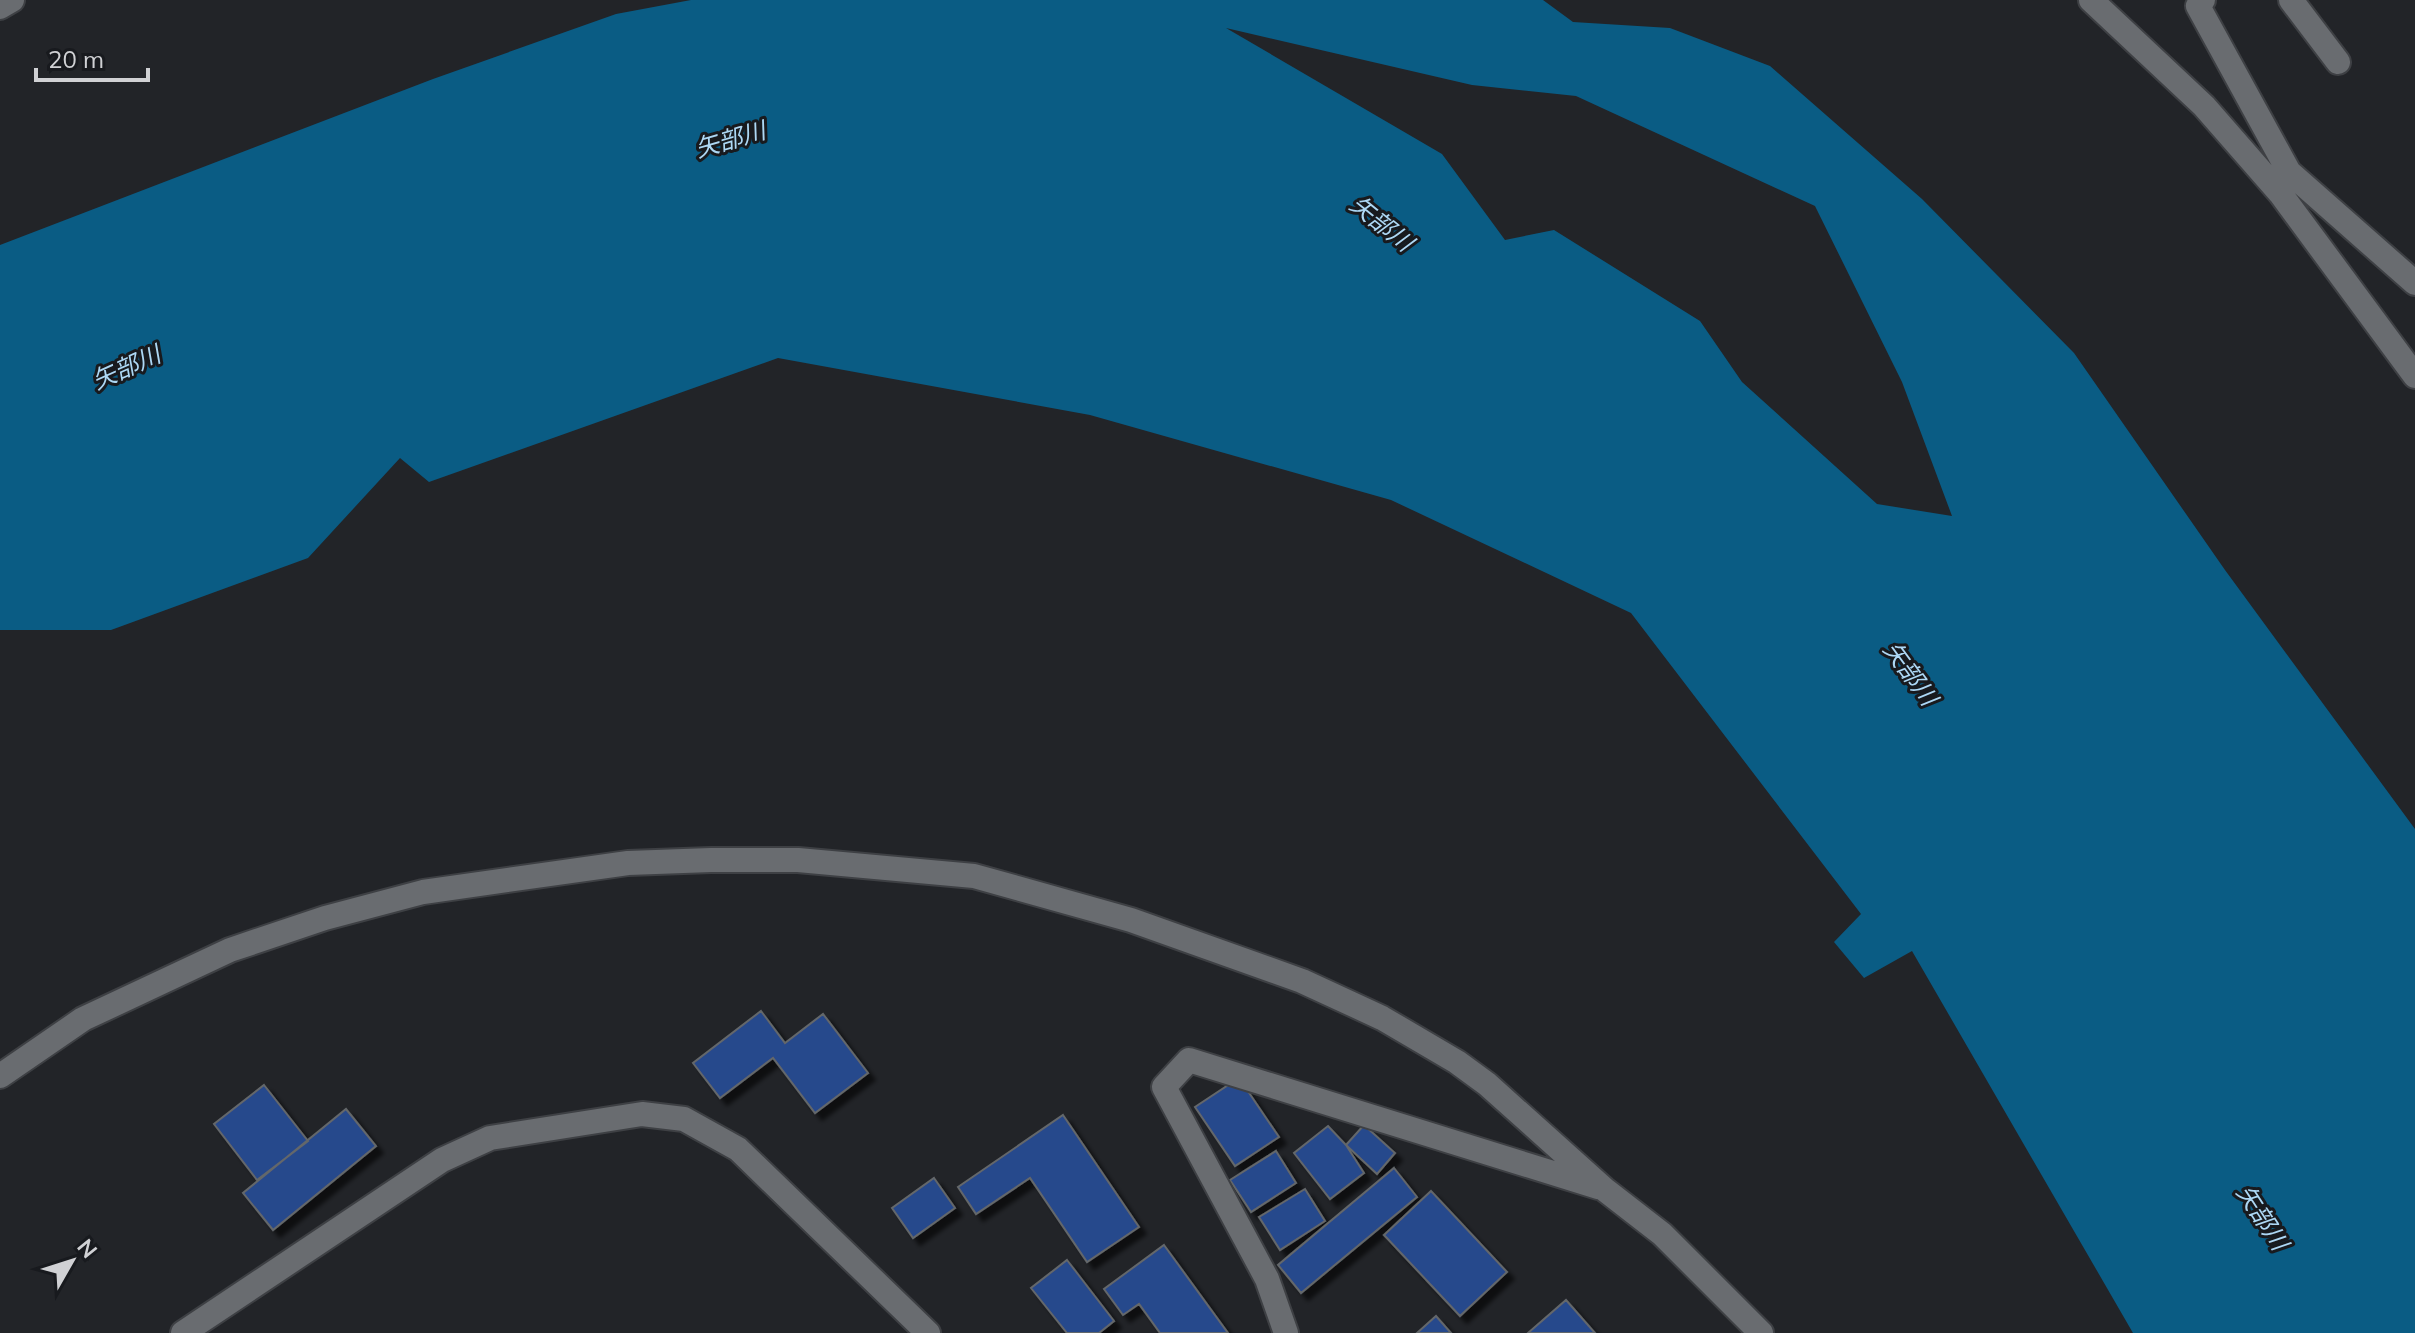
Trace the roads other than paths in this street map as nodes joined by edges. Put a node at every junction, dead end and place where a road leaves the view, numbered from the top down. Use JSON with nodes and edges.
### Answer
{"nodes":[{"id":1,"x":12,"y":0,"type":"edge"},
{"id":2,"x":2091,"y":0,"type":"edge"},
{"id":3,"x":2203,"y":0,"type":"edge"},
{"id":4,"x":2291,"y":0,"type":"edge"},
{"id":5,"x":0,"y":7,"type":"edge"},
{"id":6,"x":2338,"y":62,"type":"dead end"},
{"id":7,"x":2281,"y":179,"type":"junction"},
{"id":8,"x":2415,"y":283,"type":"edge"},
{"id":9,"x":2415,"y":376,"type":"edge"},
{"id":10,"x":0,"y":1076,"type":"edge"},
{"id":11,"x":1604,"y":1189,"type":"junction"},
{"id":12,"x":183,"y":1333,"type":"edge"},
{"id":13,"x":928,"y":1333,"type":"edge"},
{"id":14,"x":1286,"y":1333,"type":"edge"},
{"id":15,"x":1761,"y":1333,"type":"edge"}],
"edges":[{"from":1,"to":5,"type":"street"},
{"from":2,"to":7,"type":"street"},
{"from":3,"to":7,"type":"street"},
{"from":4,"to":6,"type":"street"},
{"from":7,"to":8,"type":"street"},
{"from":7,"to":9,"type":"street"},
{"from":10,"to":11,"type":"street"},
{"from":11,"to":14,"type":"street"},
{"from":11,"to":15,"type":"street"},
{"from":12,"to":13,"type":"street"}]}
